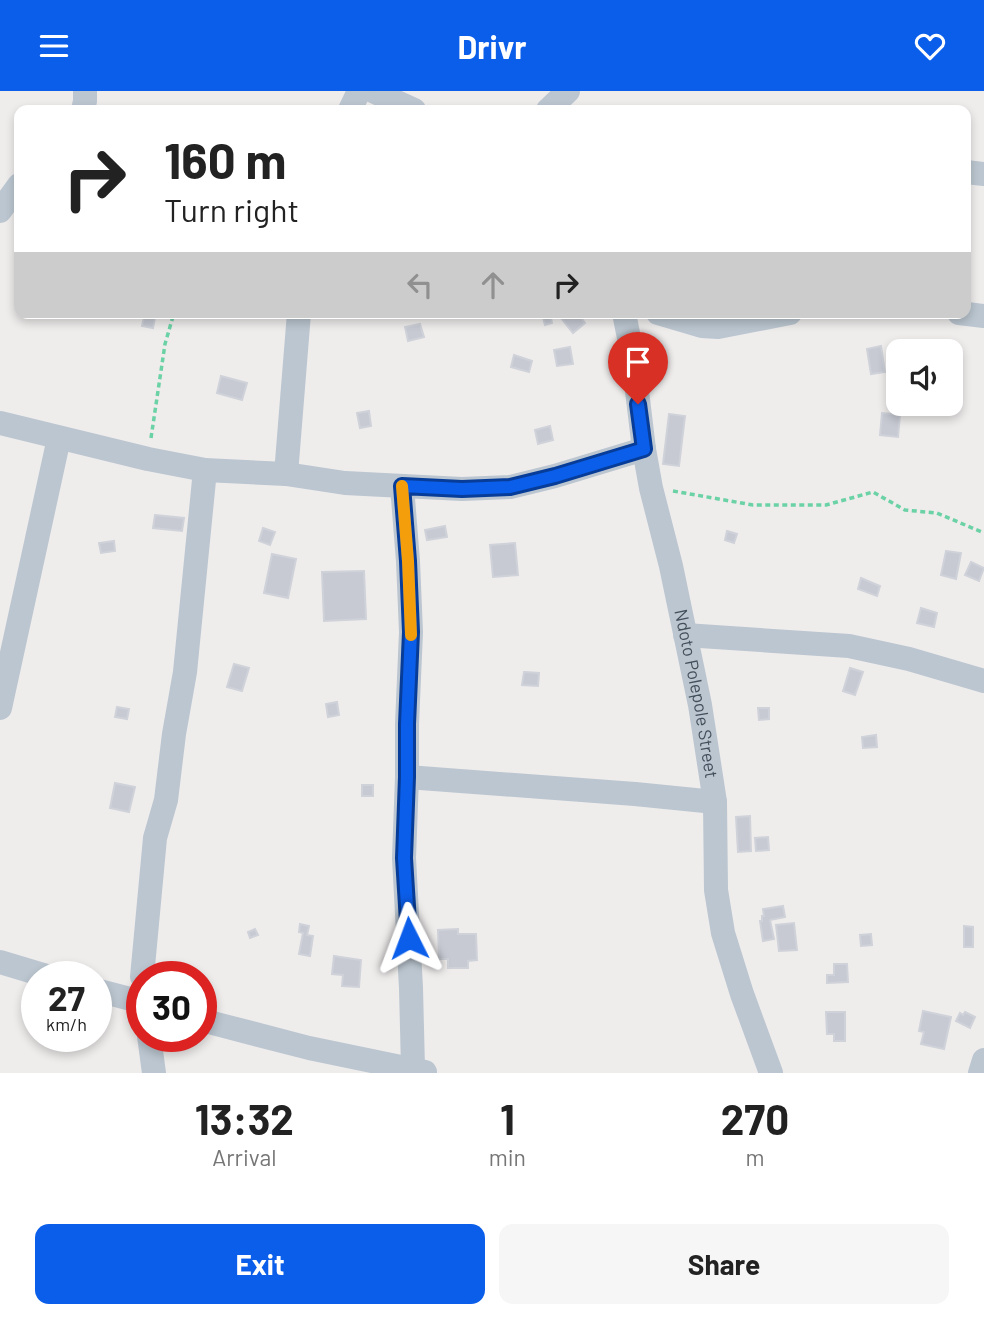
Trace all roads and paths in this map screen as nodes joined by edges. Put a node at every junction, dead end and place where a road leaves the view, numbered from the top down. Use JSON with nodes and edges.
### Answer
{"nodes":[{"id":1,"x":373,"y":91,"type":"edge"},
{"id":2,"x":568,"y":91,"type":"edge"},
{"id":3,"x":403,"y":105,"type":"edge"},
{"id":4,"x":553,"y":105,"type":"edge"},
{"id":5,"x":14,"y":192,"type":"edge"},
{"id":6,"x":0,"y":211,"type":"edge"},
{"id":7,"x":172,"y":319,"type":"edge"},
{"id":8,"x":299,"y":319,"type":"edge"},
{"id":9,"x":625,"y":319,"type":"edge"},
{"id":10,"x":678,"y":319,"type":"edge"},
{"id":11,"x":759,"y":319,"type":"edge"},
{"id":12,"x":0,"y":423,"type":"edge"},
{"id":13,"x":59,"y":438,"type":"junction"},
{"id":14,"x":644,"y":449,"type":"junction"},
{"id":15,"x":148,"y":459,"type":"junction"},
{"id":16,"x":205,"y":470,"type":"junction"},
{"id":17,"x":286,"y":474,"type":"junction"},
{"id":18,"x":402,"y":486,"type":"junction"},
{"id":19,"x":651,"y":488,"type":"junction"},
{"id":20,"x":984,"y":533,"type":"edge"},
{"id":21,"x":685,"y":635,"type":"junction"},
{"id":22,"x":984,"y":681,"type":"edge"},
{"id":23,"x":0,"y":708,"type":"edge"},
{"id":24,"x":407,"y":777,"type":"junction"},
{"id":25,"x":715,"y":802,"type":"junction"},
{"id":26,"x":143,"y":961,"type":"edge"},
{"id":27,"x":0,"y":962,"type":"edge"},
{"id":28,"x":21,"y":968,"type":"edge"},
{"id":29,"x":217,"y":1024,"type":"edge"},
{"id":30,"x":151,"y":1052,"type":"edge"},
{"id":31,"x":984,"y":1060,"type":"edge"},
{"id":32,"x":421,"y":1071,"type":"edge"},
{"id":33,"x":154,"y":1073,"type":"edge"},
{"id":34,"x":771,"y":1073,"type":"edge"},
{"id":35,"x":980,"y":1073,"type":"edge"}],
"edges":[{"from":1,"to":3,"type":"street"},
{"from":2,"to":4,"type":"street"},
{"from":5,"to":6,"type":"street"},
{"from":7,"to":15,"type":"path"},
{"from":8,"to":17,"type":"street"},
{"from":9,"to":14,"type":"street","name":"Ndoto Polepole Street"},
{"from":10,"to":11,"type":"street"},
{"from":12,"to":13,"type":"street"},
{"from":13,"to":15,"type":"street"},
{"from":13,"to":23,"type":"street"},
{"from":14,"to":18,"type":"street"},
{"from":14,"to":19,"type":"street","name":"Ndoto Polepole Street"},
{"from":15,"to":16,"type":"street"},
{"from":16,"to":17,"type":"street"},
{"from":16,"to":26,"type":"street"},
{"from":17,"to":18,"type":"street"},
{"from":18,"to":24,"type":"street"},
{"from":19,"to":20,"type":"path"},
{"from":19,"to":21,"type":"street","name":"Ndoto Polepole Street"},
{"from":21,"to":22,"type":"street"},
{"from":21,"to":25,"type":"street","name":"Ndoto Polepole Street"},
{"from":24,"to":25,"type":"street"},
{"from":24,"to":32,"type":"street"},
{"from":25,"to":34,"type":"street","name":"Ndoto Polepole Street"},
{"from":27,"to":28,"type":"street"},
{"from":29,"to":32,"type":"street"},
{"from":30,"to":33,"type":"street"},
{"from":31,"to":35,"type":"street"}]}
